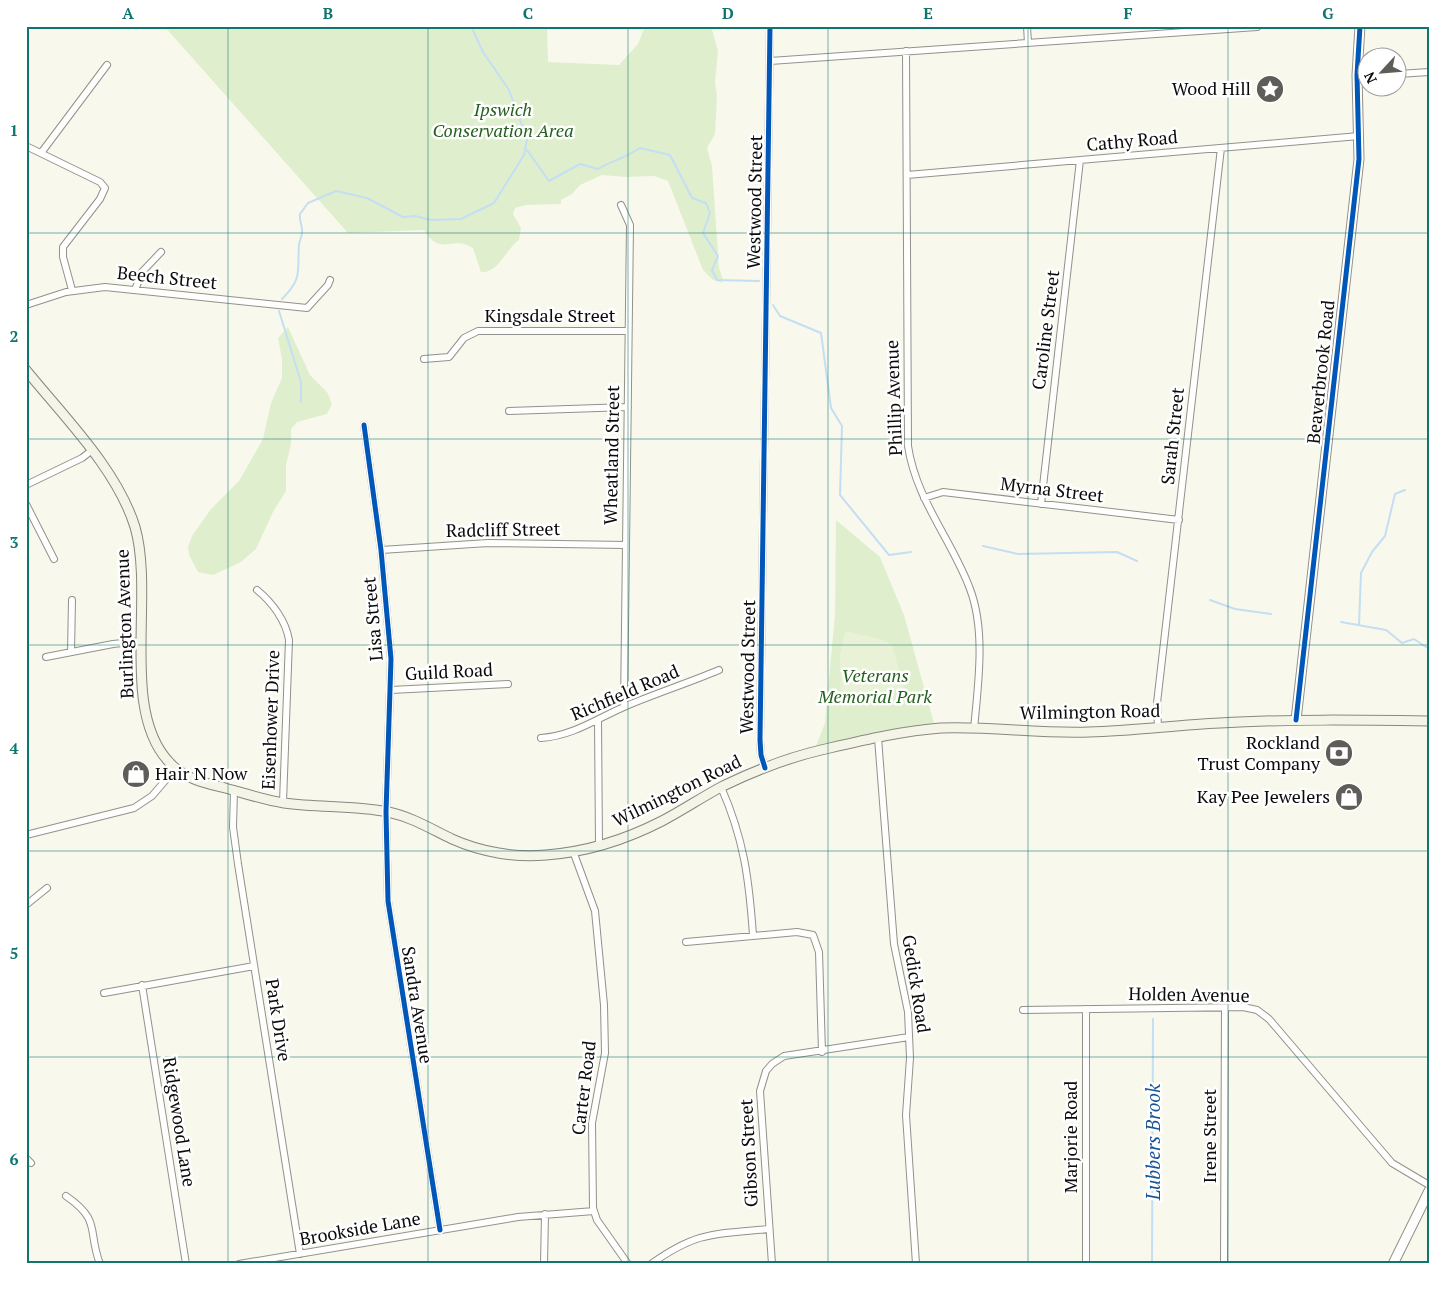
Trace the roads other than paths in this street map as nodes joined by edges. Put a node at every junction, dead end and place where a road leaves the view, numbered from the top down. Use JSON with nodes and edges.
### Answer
{"nodes":[{"id":1,"x":770,"y":26,"type":"edge"},
{"id":2,"x":1027,"y":26,"type":"edge"},
{"id":3,"x":1360,"y":26,"type":"edge"},
{"id":4,"x":1257,"y":27,"type":"edge"},
{"id":5,"x":1028,"y":43,"type":"junction"},
{"id":6,"x":906,"y":51,"type":"junction"},
{"id":7,"x":770,"y":61,"type":"junction"},
{"id":8,"x":107,"y":65,"type":"dead end"},
{"id":9,"x":1429,"y":72,"type":"edge"},
{"id":10,"x":1408,"y":73,"type":"edge"},
{"id":11,"x":1356,"y":75,"type":"joint"},
{"id":12,"x":1359,"y":136,"type":"junction"},
{"id":13,"x":26,"y":146,"type":"edge"},
{"id":14,"x":1221,"y":148,"type":"junction"},
{"id":15,"x":41,"y":153,"type":"junction"},
{"id":16,"x":1080,"y":160,"type":"junction"},
{"id":17,"x":907,"y":176,"type":"junction"},
{"id":18,"x":621,"y":206,"type":"dead end"},
{"id":19,"x":161,"y":252,"type":"dead end"},
{"id":20,"x":330,"y":280,"type":"dead end"},
{"id":21,"x":72,"y":290,"type":"junction"},
{"id":22,"x":135,"y":290,"type":"junction"},
{"id":23,"x":26,"y":305,"type":"edge"},
{"id":24,"x":628,"y":331,"type":"junction"},
{"id":25,"x":424,"y":359,"type":"dead end"},
{"id":26,"x":26,"y":370,"type":"edge"},
{"id":27,"x":628,"y":407,"type":"junction"},
{"id":28,"x":509,"y":411,"type":"dead end"},
{"id":29,"x":364,"y":425,"type":"dead end"},
{"id":30,"x":91,"y":451,"type":"junction"},
{"id":31,"x":26,"y":484,"type":"edge"},
{"id":32,"x":924,"y":498,"type":"junction"},
{"id":33,"x":26,"y":504,"type":"edge"},
{"id":34,"x":1041,"y":504,"type":"junction"},
{"id":35,"x":1179,"y":520,"type":"junction"},
{"id":36,"x":626,"y":545,"type":"junction"},
{"id":37,"x":380,"y":550,"type":"junction"},
{"id":38,"x":54,"y":559,"type":"dead end"},
{"id":39,"x":257,"y":590,"type":"dead end"},
{"id":40,"x":72,"y":600,"type":"dead end"},
{"id":41,"x":142,"y":641,"type":"junction"},
{"id":42,"x":71,"y":652,"type":"junction"},
{"id":43,"x":46,"y":657,"type":"dead end"},
{"id":44,"x":719,"y":670,"type":"dead end"},
{"id":45,"x":508,"y":684,"type":"dead end"},
{"id":46,"x":391,"y":690,"type":"junction"},
{"id":47,"x":624,"y":707,"type":"junction"},
{"id":48,"x":1296,"y":720,"type":"junction"},
{"id":49,"x":598,"y":721,"type":"junction"},
{"id":50,"x":1429,"y":721,"type":"edge"},
{"id":51,"x":1158,"y":728,"type":"junction"},
{"id":52,"x":974,"y":729,"type":"junction"},
{"id":53,"x":541,"y":738,"type":"dead end"},
{"id":54,"x":878,"y":738,"type":"junction"},
{"id":55,"x":176,"y":768,"type":"junction"},
{"id":56,"x":765,"y":768,"type":"junction"},
{"id":57,"x":188,"y":777,"type":"joint"},
{"id":58,"x":721,"y":787,"type":"junction"},
{"id":59,"x":234,"y":791,"type":"junction"},
{"id":60,"x":283,"y":802,"type":"junction"},
{"id":61,"x":386,"y":812,"type":"junction"},
{"id":62,"x":26,"y":834,"type":"edge"},
{"id":63,"x":599,"y":845,"type":"junction"},
{"id":64,"x":573,"y":851,"type":"junction"},
{"id":65,"x":47,"y":888,"type":"dead end"},
{"id":66,"x":26,"y":905,"type":"edge"},
{"id":67,"x":753,"y":935,"type":"junction"},
{"id":68,"x":686,"y":942,"type":"dead end"},
{"id":69,"x":254,"y":966,"type":"junction"},
{"id":70,"x":142,"y":985,"type":"junction"},
{"id":71,"x":104,"y":992,"type":"dead end"},
{"id":72,"x":1225,"y":1008,"type":"junction"},
{"id":73,"x":1086,"y":1009,"type":"junction"},
{"id":74,"x":1023,"y":1010,"type":"dead end"},
{"id":75,"x":909,"y":1037,"type":"junction"},
{"id":76,"x":822,"y":1052,"type":"junction"},
{"id":77,"x":1429,"y":1185,"type":"edge"},
{"id":78,"x":1429,"y":1191,"type":"edge"},
{"id":79,"x":66,"y":1196,"type":"dead end"},
{"id":80,"x":594,"y":1210,"type":"junction"},
{"id":81,"x":545,"y":1214,"type":"junction"},
{"id":82,"x":769,"y":1229,"type":"junction"},
{"id":83,"x":440,"y":1230,"type":"junction"},
{"id":84,"x":300,"y":1254,"type":"junction"},
{"id":85,"x":100,"y":1264,"type":"edge"},
{"id":86,"x":186,"y":1264,"type":"edge"},
{"id":87,"x":239,"y":1264,"type":"edge"},
{"id":88,"x":544,"y":1264,"type":"edge"},
{"id":89,"x":628,"y":1264,"type":"edge"},
{"id":90,"x":651,"y":1264,"type":"edge"},
{"id":91,"x":772,"y":1264,"type":"edge"},
{"id":92,"x":916,"y":1264,"type":"edge"},
{"id":93,"x":1086,"y":1264,"type":"edge"},
{"id":94,"x":1224,"y":1264,"type":"edge"},
{"id":95,"x":1394,"y":1264,"type":"edge"}],
"edges":[{"from":1,"to":7,"type":"street","name":"Westwood Street"},
{"from":2,"to":5,"type":"street"},
{"from":3,"to":11,"type":"street","name":"Beaverbrook Road"},
{"from":4,"to":5,"type":"street"},
{"from":5,"to":6,"type":"street"},
{"from":6,"to":7,"type":"street"},
{"from":6,"to":17,"type":"street","name":"Phillip Avenue"},
{"from":7,"to":56,"type":"street","name":"Westwood Street"},
{"from":8,"to":15,"type":"street"},
{"from":9,"to":10,"type":"street"},
{"from":11,"to":12,"type":"street","name":"Beaverbrook Road"},
{"from":12,"to":14,"type":"street","name":"Cathy Road"},
{"from":12,"to":48,"type":"street","name":"Beaverbrook Road"},
{"from":13,"to":15,"type":"street"},
{"from":14,"to":16,"type":"street","name":"Cathy Road"},
{"from":14,"to":35,"type":"street","name":"Sarah Street"},
{"from":15,"to":21,"type":"street"},
{"from":16,"to":17,"type":"street","name":"Cathy Road"},
{"from":16,"to":34,"type":"street","name":"Caroline Street"},
{"from":17,"to":32,"type":"street","name":"Phillip Avenue"},
{"from":18,"to":24,"type":"street","name":"Wheatland Street"},
{"from":19,"to":22,"type":"street"},
{"from":20,"to":22,"type":"street","name":"Beech Street"},
{"from":21,"to":22,"type":"street","name":"Beech Street"},
{"from":21,"to":23,"type":"street","name":"Beech Street"},
{"from":24,"to":25,"type":"street","name":"Kingsdale Street"},
{"from":24,"to":27,"type":"street","name":"Wheatland Street"},
{"from":26,"to":30,"type":"main road","name":"Burlington Avenue"},
{"from":27,"to":28,"type":"street"},
{"from":27,"to":36,"type":"street","name":"Wheatland Street"},
{"from":29,"to":37,"type":"street","name":"Lisa Street"},
{"from":30,"to":31,"type":"street"},
{"from":30,"to":41,"type":"main road","name":"Burlington Avenue"},
{"from":32,"to":34,"type":"street","name":"Myrna Street"},
{"from":32,"to":52,"type":"street","name":"Phillip Avenue"},
{"from":33,"to":38,"type":"street"},
{"from":34,"to":35,"type":"street","name":"Myrna Street"},
{"from":35,"to":51,"type":"street","name":"Sarah Street"},
{"from":36,"to":37,"type":"street","name":"Radcliff Street"},
{"from":36,"to":47,"type":"street","name":"Wheatland Street"},
{"from":37,"to":46,"type":"street","name":"Lisa Street"},
{"from":39,"to":60,"type":"street","name":"Eisenhower Drive"},
{"from":40,"to":42,"type":"street"},
{"from":41,"to":42,"type":"street"},
{"from":41,"to":55,"type":"main road","name":"Burlington Avenue"},
{"from":42,"to":43,"type":"street"},
{"from":44,"to":47,"type":"street","name":"Richfield Road"},
{"from":45,"to":46,"type":"street","name":"Guild Road"},
{"from":46,"to":61,"type":"street","name":"Lisa Street"},
{"from":47,"to":49,"type":"street","name":"Richfield Road"},
{"from":48,"to":50,"type":"main road","name":"Wilmington Road"},
{"from":48,"to":51,"type":"main road","name":"Wilmington Road"},
{"from":49,"to":53,"type":"street","name":"Richfield Road"},
{"from":49,"to":63,"type":"street"},
{"from":51,"to":52,"type":"main road","name":"Wilmington Road"},
{"from":52,"to":54,"type":"main road","name":"Wilmington Road"},
{"from":54,"to":56,"type":"main road","name":"Wilmington Road"},
{"from":54,"to":75,"type":"street","name":"Gedick Road"},
{"from":55,"to":57,"type":"main road","name":"Burlington Avenue"},
{"from":55,"to":62,"type":"street"},
{"from":56,"to":58,"type":"main road","name":"Wilmington Road"},
{"from":57,"to":59,"type":"main road","name":"Wilmington Road"},
{"from":58,"to":63,"type":"main road","name":"Wilmington Road"},
{"from":58,"to":67,"type":"street"},
{"from":59,"to":60,"type":"main road","name":"Wilmington Road"},
{"from":59,"to":69,"type":"street","name":"Park Drive"},
{"from":60,"to":61,"type":"main road","name":"Wilmington Road"},
{"from":61,"to":64,"type":"main road","name":"Wilmington Road"},
{"from":61,"to":83,"type":"street","name":"Sandra Avenue"},
{"from":63,"to":64,"type":"main road","name":"Wilmington Road"},
{"from":64,"to":80,"type":"street","name":"Carter Road"},
{"from":65,"to":66,"type":"street"},
{"from":67,"to":68,"type":"street"},
{"from":67,"to":76,"type":"street"},
{"from":69,"to":70,"type":"street"},
{"from":69,"to":84,"type":"street","name":"Park Drive"},
{"from":70,"to":71,"type":"street"},
{"from":70,"to":86,"type":"street","name":"Ridgewood Lane"},
{"from":72,"to":73,"type":"street","name":"Holden Avenue"},
{"from":72,"to":77,"type":"street","name":"Holden Avenue"},
{"from":72,"to":94,"type":"street","name":"Irene Street"},
{"from":73,"to":74,"type":"street","name":"Holden Avenue"},
{"from":73,"to":93,"type":"street","name":"Marjorie Road"},
{"from":75,"to":76,"type":"street","name":"Gibson Street"},
{"from":75,"to":92,"type":"street","name":"Gedick Road"},
{"from":76,"to":82,"type":"street","name":"Gibson Street"},
{"from":78,"to":95,"type":"street"},
{"from":79,"to":85,"type":"street"},
{"from":80,"to":81,"type":"street","name":"Brookside Lane"},
{"from":80,"to":89,"type":"street","name":"Carter Road"},
{"from":81,"to":83,"type":"street","name":"Brookside Lane"},
{"from":81,"to":88,"type":"street"},
{"from":82,"to":90,"type":"street"},
{"from":82,"to":91,"type":"street","name":"Gibson Street"},
{"from":83,"to":84,"type":"street","name":"Brookside Lane"},
{"from":84,"to":87,"type":"street","name":"Brookside Lane"}]}
